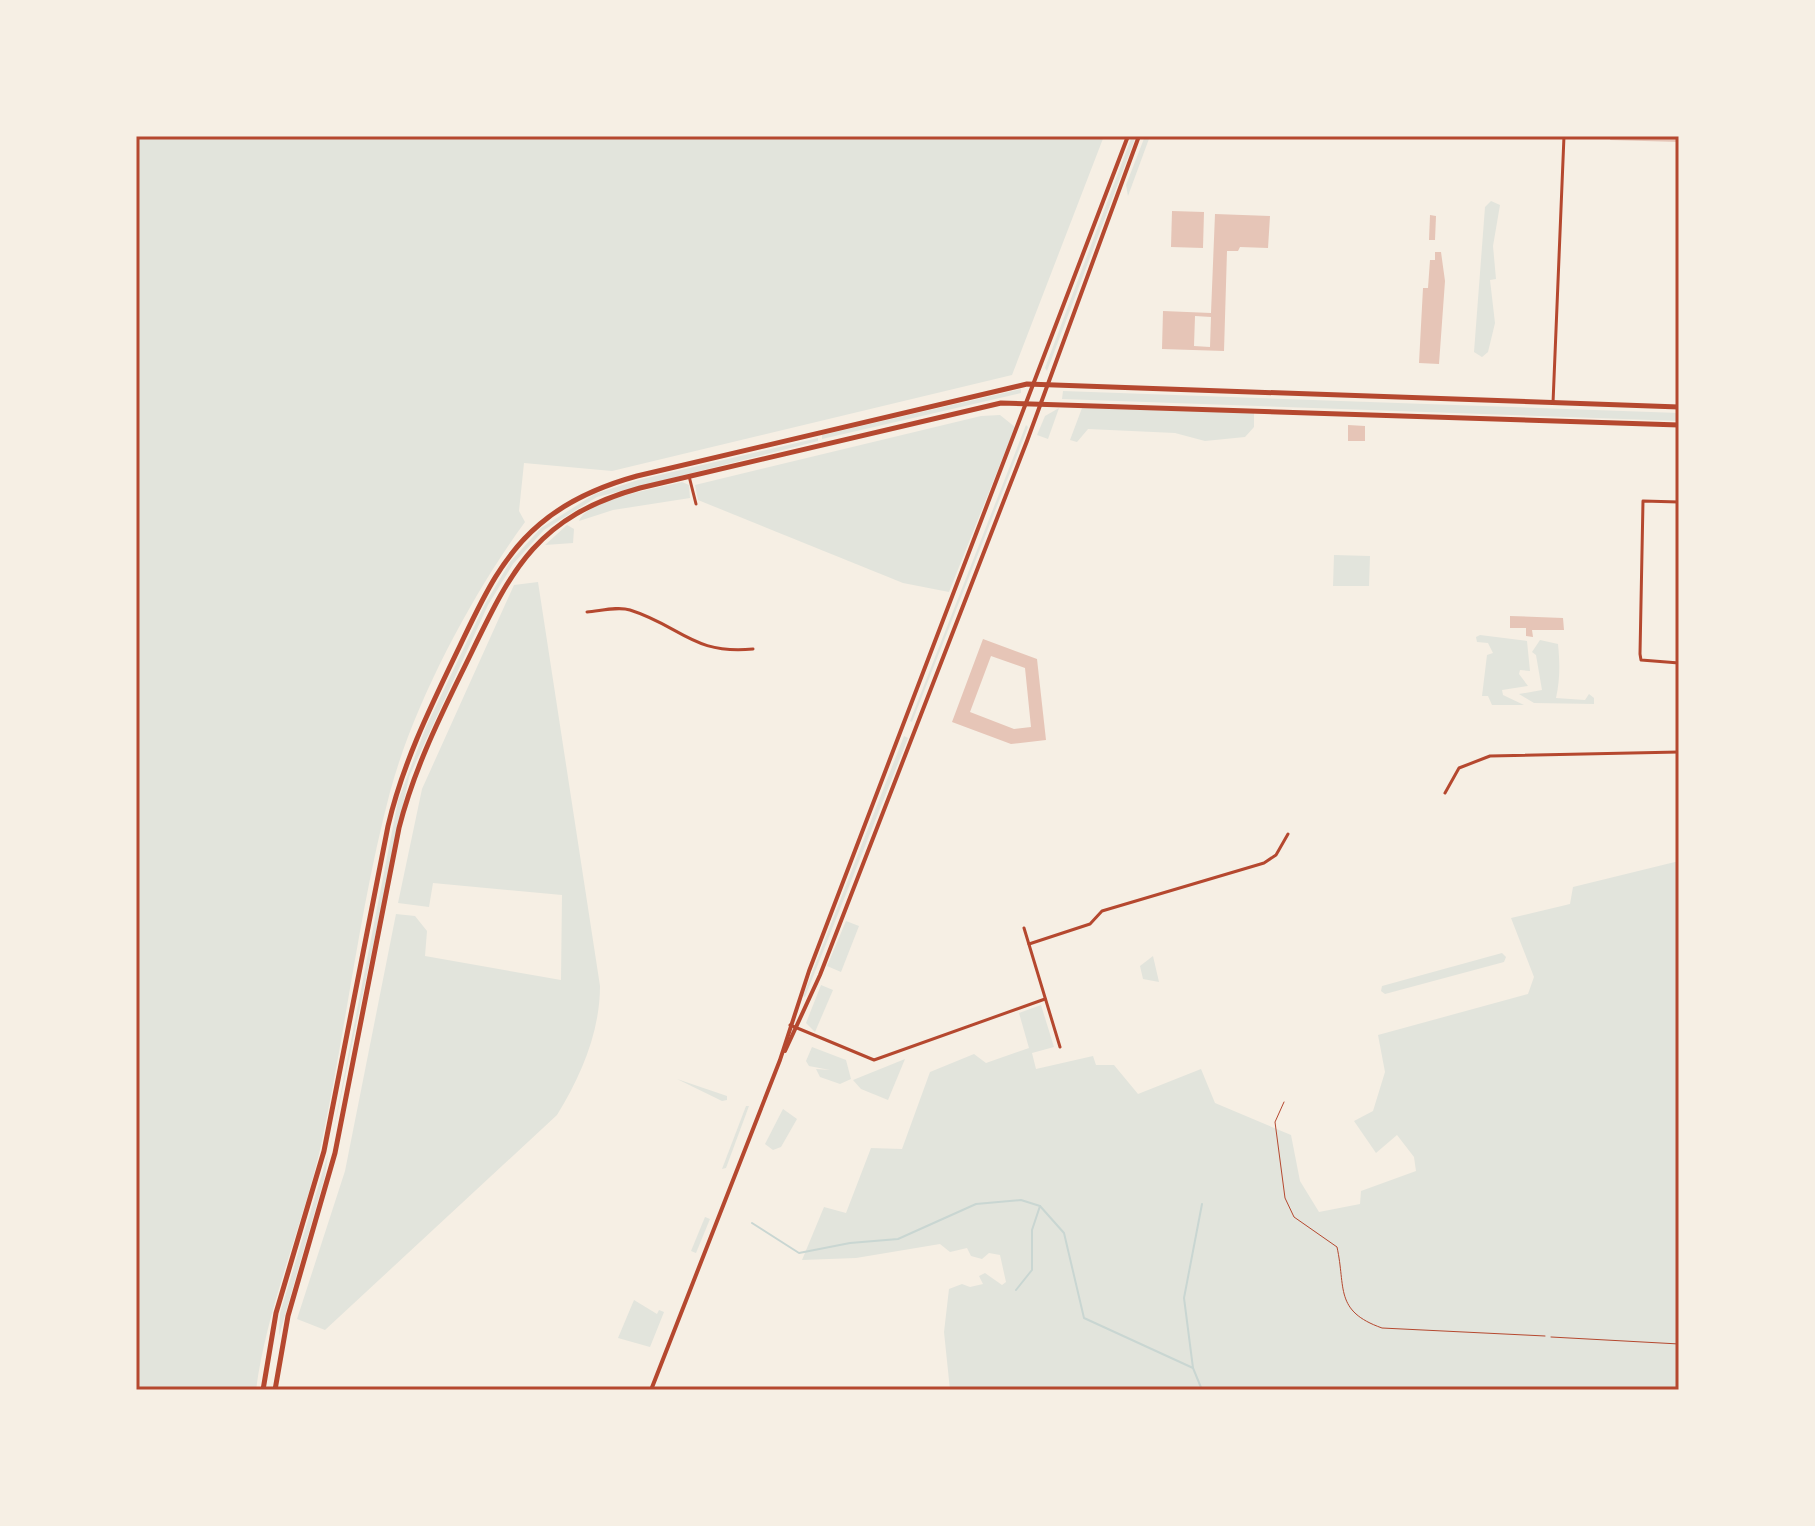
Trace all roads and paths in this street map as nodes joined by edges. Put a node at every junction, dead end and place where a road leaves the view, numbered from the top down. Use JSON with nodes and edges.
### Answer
{"nodes":[{"id":1,"x":1128,"y":136,"type":"edge"},
{"id":2,"x":1139,"y":136,"type":"edge"},
{"id":3,"x":1564,"y":136,"type":"edge"},
{"id":4,"x":1035,"y":384,"type":"junction"},
{"id":5,"x":1048,"y":385,"type":"junction"},
{"id":6,"x":1028,"y":403,"type":"junction"},
{"id":7,"x":1041,"y":403,"type":"junction"},
{"id":8,"x":1553,"y":403,"type":"junction"},
{"id":9,"x":1679,"y":407,"type":"edge"},
{"id":10,"x":1679,"y":425,"type":"edge"},
{"id":11,"x":818,"y":431,"type":"junction"},
{"id":12,"x":822,"y":445,"type":"junction"},
{"id":13,"x":689,"y":476,"type":"junction"},
{"id":14,"x":1679,"y":502,"type":"edge"},
{"id":15,"x":696,"y":504,"type":"dead end"},
{"id":16,"x":587,"y":612,"type":"dead end"},
{"id":17,"x":753,"y":649,"type":"dead end"},
{"id":18,"x":1679,"y":663,"type":"edge"},
{"id":19,"x":1679,"y":752,"type":"edge"},
{"id":20,"x":1445,"y":793,"type":"dead end"},
{"id":21,"x":1288,"y":834,"type":"dead end"},
{"id":22,"x":1024,"y":928,"type":"dead end"},
{"id":23,"x":1029,"y":944,"type":"junction"},
{"id":24,"x":1045,"y":999,"type":"junction"},
{"id":25,"x":790,"y":1025,"type":"junction"},
{"id":26,"x":797,"y":1028,"type":"junction"},
{"id":27,"x":1060,"y":1047,"type":"dead end"},
{"id":28,"x":780,"y":1060,"type":"junction"},
{"id":29,"x":1284,"y":1102,"type":"dead end"},
{"id":30,"x":324,"y":1151,"type":"junction"},
{"id":31,"x":335,"y":1153,"type":"junction"},
{"id":32,"x":1551,"y":1337,"type":"joint"},
{"id":33,"x":1679,"y":1344,"type":"edge"},
{"id":34,"x":263,"y":1390,"type":"edge"},
{"id":35,"x":275,"y":1390,"type":"edge"},
{"id":36,"x":651,"y":1390,"type":"edge"}],
"edges":[{"from":1,"to":4,"type":"main road"},
{"from":2,"to":5,"type":"main road"},
{"from":3,"to":8,"type":"street"},
{"from":4,"to":5,"type":"main road"},
{"from":4,"to":6,"type":"main road"},
{"from":4,"to":11,"type":"main road"},
{"from":5,"to":7,"type":"main road"},
{"from":5,"to":8,"type":"main road"},
{"from":6,"to":7,"type":"main road"},
{"from":6,"to":12,"type":"main road"},
{"from":6,"to":25,"type":"main road"},
{"from":7,"to":10,"type":"main road"},
{"from":7,"to":26,"type":"main road"},
{"from":8,"to":9,"type":"main road"},
{"from":11,"to":12,"type":"main road"},
{"from":11,"to":30,"type":"main road"},
{"from":12,"to":13,"type":"main road"},
{"from":13,"to":15,"type":"street"},
{"from":13,"to":31,"type":"main road"},
{"from":14,"to":18,"type":"street"},
{"from":16,"to":17,"type":"street"},
{"from":19,"to":20,"type":"street"},
{"from":21,"to":23,"type":"street"},
{"from":22,"to":23,"type":"street"},
{"from":23,"to":24,"type":"street"},
{"from":24,"to":26,"type":"street"},
{"from":24,"to":27,"type":"street"},
{"from":25,"to":26,"type":"street"},
{"from":25,"to":28,"type":"main road"},
{"from":26,"to":28,"type":"main road"},
{"from":28,"to":36,"type":"main road"},
{"from":29,"to":32,"type":"path"},
{"from":30,"to":31,"type":"main road"},
{"from":30,"to":34,"type":"main road"},
{"from":31,"to":35,"type":"main road"},
{"from":32,"to":33,"type":"lane"}]}
